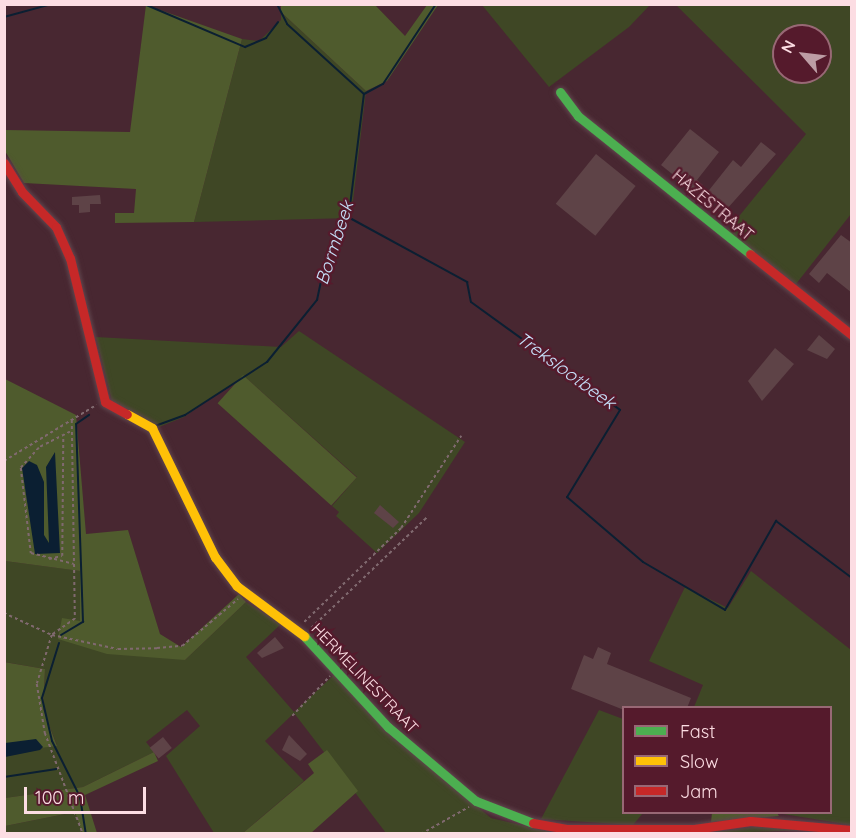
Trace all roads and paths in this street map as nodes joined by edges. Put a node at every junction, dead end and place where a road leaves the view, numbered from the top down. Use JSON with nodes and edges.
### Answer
{"nodes":[{"id":1,"x":560,"y":92,"type":"dead end"},
{"id":2,"x":4,"y":163,"type":"edge"},
{"id":3,"x":852,"y":335,"type":"edge"},
{"id":4,"x":104,"y":400,"type":"junction"},
{"id":5,"x":72,"y":420,"type":"junction"},
{"id":6,"x":72,"y":431,"type":"junction"},
{"id":7,"x":63,"y":436,"type":"junction"},
{"id":8,"x":461,"y":436,"type":"dead end"},
{"id":9,"x":4,"y":455,"type":"edge"},
{"id":10,"x":9,"y":458,"type":"junction"},
{"id":11,"x":4,"y":461,"type":"edge"},
{"id":12,"x":428,"y":516,"type":"dead end"},
{"id":13,"x":48,"y":560,"type":"junction"},
{"id":14,"x":75,"y":564,"type":"junction"},
{"id":15,"x":246,"y":592,"type":"junction"},
{"id":16,"x":4,"y":613,"type":"edge"},
{"id":17,"x":298,"y":629,"type":"junction"},
{"id":18,"x":52,"y":635,"type":"junction"},
{"id":19,"x":306,"y":637,"type":"junction"},
{"id":20,"x":337,"y":669,"type":"junction"},
{"id":21,"x":292,"y":716,"type":"dead end"},
{"id":22,"x":476,"y":801,"type":"junction"},
{"id":23,"x":852,"y":830,"type":"edge"},
{"id":24,"x":83,"y":834,"type":"edge"},
{"id":25,"x":421,"y":834,"type":"edge"}],
"edges":[{"from":1,"to":3,"type":"street","name":"HAZESTRAAT"},
{"from":2,"to":4,"type":"street"},
{"from":4,"to":5,"type":"path"},
{"from":4,"to":15,"type":"street","name":"HERMELINESTRAAT"},
{"from":5,"to":6,"type":"path"},
{"from":5,"to":10,"type":"path"},
{"from":6,"to":7,"type":"path"},
{"from":6,"to":14,"type":"path"},
{"from":7,"to":13,"type":"path"},
{"from":7,"to":13,"type":"path"},
{"from":8,"to":17,"type":"path"},
{"from":9,"to":10,"type":"path"},
{"from":10,"to":11,"type":"path"},
{"from":12,"to":19,"type":"path"},
{"from":13,"to":14,"type":"path"},
{"from":14,"to":18,"type":"path"},
{"from":15,"to":17,"type":"street","name":"HERMELINESTRAAT"},
{"from":15,"to":18,"type":"path"},
{"from":16,"to":18,"type":"path"},
{"from":17,"to":19,"type":"street","name":"HERMELINESTRAAT"},
{"from":18,"to":24,"type":"path"},
{"from":19,"to":20,"type":"street","name":"HERMELINESTRAAT"},
{"from":20,"to":21,"type":"path"},
{"from":20,"to":22,"type":"street","name":"HERMELINESTRAAT"},
{"from":22,"to":23,"type":"street","name":"HERMELINESTRAAT"},
{"from":22,"to":25,"type":"path"}]}
